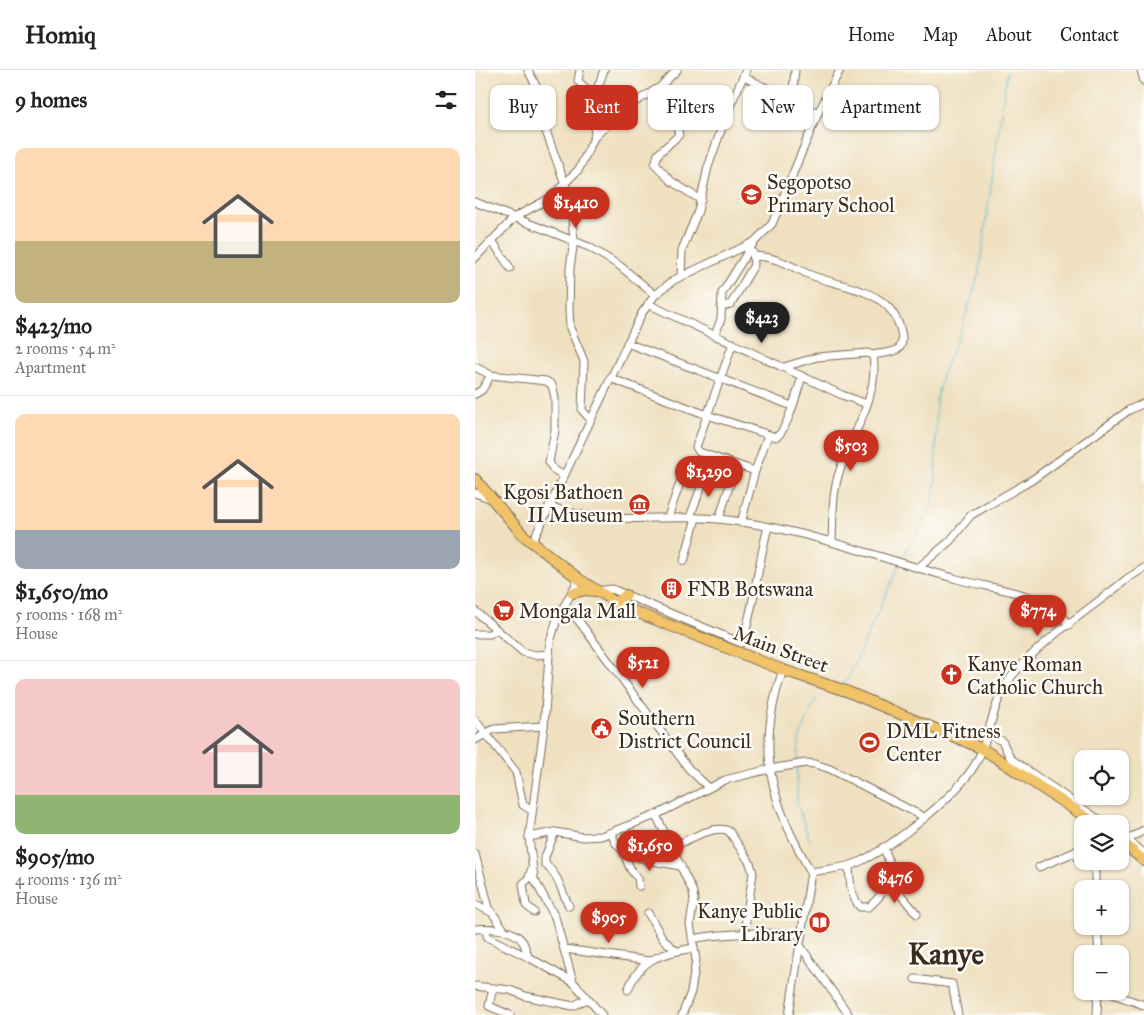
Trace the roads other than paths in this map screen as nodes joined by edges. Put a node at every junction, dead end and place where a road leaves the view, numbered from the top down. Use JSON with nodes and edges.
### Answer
{"nodes":[{"id":1,"x":528,"y":70,"type":"edge"},
{"id":2,"x":535,"y":70,"type":"edge"},
{"id":3,"x":580,"y":70,"type":"edge"},
{"id":4,"x":604,"y":70,"type":"edge"},
{"id":5,"x":677,"y":70,"type":"edge"},
{"id":6,"x":795,"y":70,"type":"edge"},
{"id":7,"x":840,"y":70,"type":"edge"},
{"id":8,"x":1141,"y":70,"type":"edge"},
{"id":9,"x":745,"y":74,"type":"edge"},
{"id":10,"x":1144,"y":81,"type":"edge"},
{"id":11,"x":535,"y":85,"type":"edge"},
{"id":12,"x":537,"y":85,"type":"edge"},
{"id":13,"x":582,"y":85,"type":"edge"},
{"id":14,"x":598,"y":85,"type":"edge"},
{"id":15,"x":662,"y":85,"type":"edge"},
{"id":16,"x":765,"y":85,"type":"edge"},
{"id":17,"x":794,"y":85,"type":"edge"},
{"id":18,"x":648,"y":94,"type":"edge"},
{"id":19,"x":813,"y":110,"type":"edge"},
{"id":20,"x":818,"y":113,"type":"junction"},
{"id":21,"x":547,"y":130,"type":"edge"},
{"id":22,"x":596,"y":130,"type":"edge"},
{"id":23,"x":678,"y":130,"type":"edge"},
{"id":24,"x":595,"y":136,"type":"junction"},
{"id":25,"x":566,"y":182,"type":"junction"},
{"id":26,"x":701,"y":200,"type":"junction"},
{"id":27,"x":475,"y":202,"type":"edge"},
{"id":28,"x":515,"y":217,"type":"junction"},
{"id":29,"x":574,"y":240,"type":"junction"},
{"id":30,"x":493,"y":242,"type":"junction"},
{"id":31,"x":753,"y":245,"type":"junction"},
{"id":32,"x":754,"y":256,"type":"junction"},
{"id":33,"x":475,"y":258,"type":"edge"},
{"id":34,"x":510,"y":268,"type":"dead end"},
{"id":35,"x":681,"y":276,"type":"junction"},
{"id":36,"x":655,"y":295,"type":"junction"},
{"id":37,"x":648,"y":304,"type":"junction"},
{"id":38,"x":721,"y":307,"type":"junction"},
{"id":39,"x":715,"y":335,"type":"junction"},
{"id":40,"x":627,"y":342,"type":"junction"},
{"id":41,"x":733,"y":343,"type":"junction"},
{"id":42,"x":872,"y":355,"type":"junction"},
{"id":43,"x":475,"y":367,"type":"edge"},
{"id":44,"x":783,"y":367,"type":"junction"},
{"id":45,"x":491,"y":375,"type":"junction"},
{"id":46,"x":802,"y":376,"type":"junction"},
{"id":47,"x":609,"y":378,"type":"junction"},
{"id":48,"x":720,"y":379,"type":"junction"},
{"id":49,"x":475,"y":394,"type":"edge"},
{"id":50,"x":1144,"y":403,"type":"edge"},
{"id":51,"x":867,"y":404,"type":"junction"},
{"id":52,"x":792,"y":406,"type":"junction"},
{"id":53,"x":707,"y":414,"type":"junction"},
{"id":54,"x":590,"y":418,"type":"junction"},
{"id":55,"x":768,"y":435,"type":"junction"},
{"id":56,"x":736,"y":465,"type":"junction"},
{"id":57,"x":685,"y":469,"type":"dead end"},
{"id":58,"x":707,"y":471,"type":"dead end"},
{"id":59,"x":755,"y":471,"type":"junction"},
{"id":60,"x":564,"y":476,"type":"junction"},
{"id":61,"x":476,"y":481,"type":"edge"},
{"id":62,"x":475,"y":493,"type":"edge"},
{"id":63,"x":489,"y":498,"type":"junction"},
{"id":64,"x":549,"y":506,"type":"junction"},
{"id":65,"x":668,"y":517,"type":"junction"},
{"id":66,"x":693,"y":517,"type":"junction"},
{"id":67,"x":719,"y":519,"type":"junction"},
{"id":68,"x":741,"y":522,"type":"junction"},
{"id":69,"x":769,"y":527,"type":"junction"},
{"id":70,"x":832,"y":541,"type":"junction"},
{"id":71,"x":532,"y":543,"type":"junction"},
{"id":72,"x":684,"y":561,"type":"dead end"},
{"id":73,"x":918,"y":568,"type":"junction"},
{"id":74,"x":1144,"y":568,"type":"edge"},
{"id":75,"x":567,"y":570,"type":"junction"},
{"id":76,"x":581,"y":580,"type":"junction"},
{"id":77,"x":599,"y":592,"type":"junction"},
{"id":78,"x":572,"y":593,"type":"junction"},
{"id":79,"x":626,"y":595,"type":"junction"},
{"id":80,"x":619,"y":605,"type":"junction"},
{"id":81,"x":564,"y":606,"type":"junction"},
{"id":82,"x":475,"y":611,"type":"edge"},
{"id":83,"x":1069,"y":625,"type":"junction"},
{"id":84,"x":495,"y":630,"type":"junction"},
{"id":85,"x":475,"y":634,"type":"edge"},
{"id":86,"x":548,"y":654,"type":"junction"},
{"id":87,"x":783,"y":670,"type":"junction"},
{"id":88,"x":475,"y":720,"type":"edge"},
{"id":89,"x":544,"y":726,"type":"junction"},
{"id":90,"x":487,"y":734,"type":"junction"},
{"id":91,"x":989,"y":735,"type":"junction"},
{"id":92,"x":475,"y":740,"type":"edge"},
{"id":93,"x":983,"y":749,"type":"junction"},
{"id":94,"x":770,"y":769,"type":"junction"},
{"id":95,"x":708,"y":787,"type":"junction"},
{"id":96,"x":531,"y":810,"type":"junction"},
{"id":97,"x":657,"y":815,"type":"junction"},
{"id":98,"x":1084,"y":815,"type":"edge"},
{"id":99,"x":1086,"y":815,"type":"edge"},
{"id":100,"x":924,"y":817,"type":"junction"},
{"id":101,"x":1144,"y":830,"type":"edge"},
{"id":102,"x":555,"y":832,"type":"junction"},
{"id":103,"x":613,"y":833,"type":"junction"},
{"id":104,"x":1129,"y":836,"type":"edge"},
{"id":105,"x":529,"y":837,"type":"junction"},
{"id":106,"x":1129,"y":843,"type":"edge"},
{"id":107,"x":1129,"y":845,"type":"edge"},
{"id":108,"x":883,"y":846,"type":"junction"},
{"id":109,"x":672,"y":847,"type":"junction"},
{"id":110,"x":623,"y":851,"type":"junction"},
{"id":111,"x":1074,"y":852,"type":"edge"},
{"id":112,"x":475,"y":854,"type":"edge"},
{"id":113,"x":1144,"y":854,"type":"edge"},
{"id":114,"x":1144,"y":860,"type":"edge"},
{"id":115,"x":681,"y":866,"type":"junction"},
{"id":116,"x":849,"y":866,"type":"junction"},
{"id":117,"x":1039,"y":867,"type":"dead end"},
{"id":118,"x":532,"y":868,"type":"junction"},
{"id":119,"x":811,"y":872,"type":"junction"},
{"id":120,"x":889,"y":881,"type":"junction"},
{"id":121,"x":639,"y":886,"type":"dead end"},
{"id":122,"x":475,"y":904,"type":"edge"},
{"id":123,"x":569,"y":906,"type":"dead end"},
{"id":124,"x":491,"y":912,"type":"junction"},
{"id":125,"x":534,"y":912,"type":"dead end"},
{"id":126,"x":648,"y":913,"type":"dead end"},
{"id":127,"x":917,"y":914,"type":"dead end"},
{"id":128,"x":475,"y":929,"type":"edge"},
{"id":129,"x":486,"y":929,"type":"junction"},
{"id":130,"x":505,"y":931,"type":"junction"},
{"id":131,"x":743,"y":933,"type":"junction"},
{"id":132,"x":803,"y":934,"type":"junction"},
{"id":133,"x":692,"y":939,"type":"junction"},
{"id":134,"x":801,"y":947,"type":"junction"},
{"id":135,"x":694,"y":948,"type":"junction"},
{"id":136,"x":565,"y":949,"type":"junction"},
{"id":137,"x":676,"y":951,"type":"junction"},
{"id":138,"x":528,"y":957,"type":"junction"},
{"id":139,"x":649,"y":961,"type":"junction"},
{"id":140,"x":915,"y":979,"type":"dead end"},
{"id":141,"x":573,"y":982,"type":"junction"},
{"id":142,"x":475,"y":986,"type":"edge"},
{"id":143,"x":493,"y":988,"type":"junction"},
{"id":144,"x":628,"y":990,"type":"dead end"},
{"id":145,"x":587,"y":999,"type":"junction"},
{"id":146,"x":1097,"y":1000,"type":"edge"},
{"id":147,"x":1129,"y":1000,"type":"edge"},
{"id":148,"x":1144,"y":1005,"type":"edge"},
{"id":149,"x":510,"y":1015,"type":"edge"},
{"id":150,"x":602,"y":1015,"type":"edge"},
{"id":151,"x":682,"y":1015,"type":"edge"},
{"id":152,"x":789,"y":1015,"type":"edge"},
{"id":153,"x":849,"y":1015,"type":"edge"},
{"id":154,"x":958,"y":1015,"type":"edge"},
{"id":155,"x":1097,"y":1015,"type":"edge"}],
"edges":[{"from":1,"to":11,"type":"street"},
{"from":2,"to":12,"type":"street"},
{"from":3,"to":13,"type":"street"},
{"from":4,"to":14,"type":"street"},
{"from":5,"to":15,"type":"street"},
{"from":6,"to":17,"type":"street"},
{"from":7,"to":20,"type":"street"},
{"from":8,"to":10,"type":"street"},
{"from":9,"to":16,"type":"street"},
{"from":9,"to":26,"type":"street"},
{"from":18,"to":24,"type":"street"},
{"from":19,"to":20,"type":"street"},
{"from":20,"to":31,"type":"street"},
{"from":21,"to":25,"type":"street"},
{"from":22,"to":24,"type":"street"},
{"from":23,"to":26,"type":"street"},
{"from":24,"to":25,"type":"street"},
{"from":25,"to":28,"type":"street"},
{"from":25,"to":29,"type":"street"},
{"from":26,"to":35,"type":"street"},
{"from":27,"to":28,"type":"street"},
{"from":28,"to":29,"type":"street"},
{"from":28,"to":30,"type":"street"},
{"from":29,"to":36,"type":"street"},
{"from":29,"to":54,"type":"street"},
{"from":30,"to":33,"type":"street"},
{"from":30,"to":34,"type":"street"},
{"from":31,"to":32,"type":"street"},
{"from":31,"to":35,"type":"street"},
{"from":31,"to":38,"type":"street"},
{"from":32,"to":38,"type":"street"},
{"from":32,"to":42,"type":"street"},
{"from":35,"to":36,"type":"street"},
{"from":36,"to":37,"type":"street"},
{"from":37,"to":39,"type":"street"},
{"from":37,"to":40,"type":"street"},
{"from":38,"to":39,"type":"street"},
{"from":39,"to":41,"type":"street"},
{"from":40,"to":47,"type":"street"},
{"from":40,"to":48,"type":"street"},
{"from":41,"to":44,"type":"street"},
{"from":41,"to":48,"type":"street"},
{"from":42,"to":44,"type":"street"},
{"from":42,"to":51,"type":"street"},
{"from":43,"to":45,"type":"street"},
{"from":44,"to":46,"type":"street"},
{"from":45,"to":49,"type":"street"},
{"from":45,"to":60,"type":"street"},
{"from":46,"to":51,"type":"street"},
{"from":46,"to":52,"type":"street"},
{"from":47,"to":53,"type":"street"},
{"from":47,"to":54,"type":"street"},
{"from":48,"to":52,"type":"street"},
{"from":48,"to":53,"type":"street"},
{"from":50,"to":73,"type":"street"},
{"from":51,"to":70,"type":"street"},
{"from":52,"to":55,"type":"street"},
{"from":53,"to":55,"type":"street"},
{"from":53,"to":56,"type":"street"},
{"from":54,"to":60,"type":"street"},
{"from":55,"to":59,"type":"street"},
{"from":56,"to":59,"type":"street"},
{"from":56,"to":67,"type":"street"},
{"from":57,"to":65,"type":"street"},
{"from":58,"to":66,"type":"street"},
{"from":59,"to":68,"type":"street"},
{"from":60,"to":64,"type":"street"},
{"from":61,"to":63,"type":"highway","name":"Main Street"},
{"from":62,"to":63,"type":"street"},
{"from":63,"to":71,"type":"highway","name":"Main Street"},
{"from":64,"to":65,"type":"street"},
{"from":64,"to":71,"type":"street"},
{"from":65,"to":66,"type":"street"},
{"from":66,"to":67,"type":"street"},
{"from":66,"to":72,"type":"street"},
{"from":67,"to":68,"type":"street"},
{"from":68,"to":69,"type":"street"},
{"from":69,"to":70,"type":"street"},
{"from":69,"to":79,"type":"street"},
{"from":70,"to":73,"type":"street"},
{"from":71,"to":75,"type":"highway","name":"Main Street"},
{"from":73,"to":83,"type":"street"},
{"from":74,"to":83,"type":"street"},
{"from":75,"to":76,"type":"highway","name":"Main Street"},
{"from":75,"to":78,"type":"highway"},
{"from":76,"to":77,"type":"highway","name":"Main Street"},
{"from":76,"to":78,"type":"street"},
{"from":77,"to":78,"type":"highway"},
{"from":77,"to":79,"type":"street"},
{"from":77,"to":80,"type":"highway","name":"Main Street"},
{"from":78,"to":81,"type":"street"},
{"from":79,"to":80,"type":"highway"},
{"from":80,"to":87,"type":"highway","name":"Main Street"},
{"from":81,"to":86,"type":"street"},
{"from":81,"to":95,"type":"street"},
{"from":82,"to":84,"type":"street"},
{"from":83,"to":91,"type":"street"},
{"from":84,"to":85,"type":"street"},
{"from":84,"to":86,"type":"street"},
{"from":86,"to":89,"type":"street"},
{"from":87,"to":93,"type":"highway","name":"Main Street"},
{"from":87,"to":94,"type":"street"},
{"from":88,"to":90,"type":"street"},
{"from":89,"to":90,"type":"street"},
{"from":89,"to":96,"type":"street"},
{"from":90,"to":92,"type":"street"},
{"from":90,"to":96,"type":"street"},
{"from":91,"to":93,"type":"street"},
{"from":91,"to":99,"type":"street"},
{"from":93,"to":98,"type":"highway","name":"Main Street"},
{"from":93,"to":100,"type":"street"},
{"from":94,"to":95,"type":"street"},
{"from":94,"to":100,"type":"street"},
{"from":94,"to":119,"type":"street"},
{"from":95,"to":97,"type":"street"},
{"from":96,"to":105,"type":"street"},
{"from":97,"to":103,"type":"street"},
{"from":97,"to":109,"type":"street"},
{"from":100,"to":108,"type":"street"},
{"from":101,"to":104,"type":"street"},
{"from":102,"to":103,"type":"street"},
{"from":102,"to":105,"type":"street"},
{"from":102,"to":123,"type":"street"},
{"from":103,"to":110,"type":"street"},
{"from":105,"to":118,"type":"street"},
{"from":106,"to":113,"type":"street"},
{"from":107,"to":114,"type":"highway"},
{"from":108,"to":116,"type":"street"},
{"from":108,"to":120,"type":"street"},
{"from":109,"to":115,"type":"street"},
{"from":109,"to":131,"type":"street"},
{"from":110,"to":115,"type":"street"},
{"from":110,"to":121,"type":"street"},
{"from":111,"to":117,"type":"street"},
{"from":112,"to":124,"type":"street"},
{"from":115,"to":133,"type":"street"},
{"from":116,"to":119,"type":"street"},
{"from":116,"to":120,"type":"street"},
{"from":118,"to":125,"type":"street"},
{"from":118,"to":136,"type":"street"},
{"from":119,"to":132,"type":"street"},
{"from":120,"to":127,"type":"street"},
{"from":122,"to":124,"type":"street"},
{"from":124,"to":130,"type":"street"},
{"from":126,"to":137,"type":"street"},
{"from":128,"to":129,"type":"street"},
{"from":129,"to":130,"type":"street"},
{"from":129,"to":138,"type":"street"},
{"from":130,"to":138,"type":"street"},
{"from":131,"to":132,"type":"street"},
{"from":131,"to":133,"type":"street"},
{"from":132,"to":134,"type":"street"},
{"from":133,"to":135,"type":"street"},
{"from":134,"to":152,"type":"street"},
{"from":134,"to":153,"type":"street"},
{"from":135,"to":137,"type":"street"},
{"from":135,"to":151,"type":"street"},
{"from":136,"to":139,"type":"street"},
{"from":136,"to":141,"type":"street"},
{"from":137,"to":139,"type":"street"},
{"from":138,"to":141,"type":"street"},
{"from":139,"to":144,"type":"street"},
{"from":140,"to":154,"type":"street"},
{"from":141,"to":145,"type":"street"},
{"from":142,"to":143,"type":"street"},
{"from":143,"to":145,"type":"street"},
{"from":143,"to":149,"type":"street"},
{"from":145,"to":150,"type":"street"},
{"from":146,"to":155,"type":"street"},
{"from":147,"to":148,"type":"street"}]}
